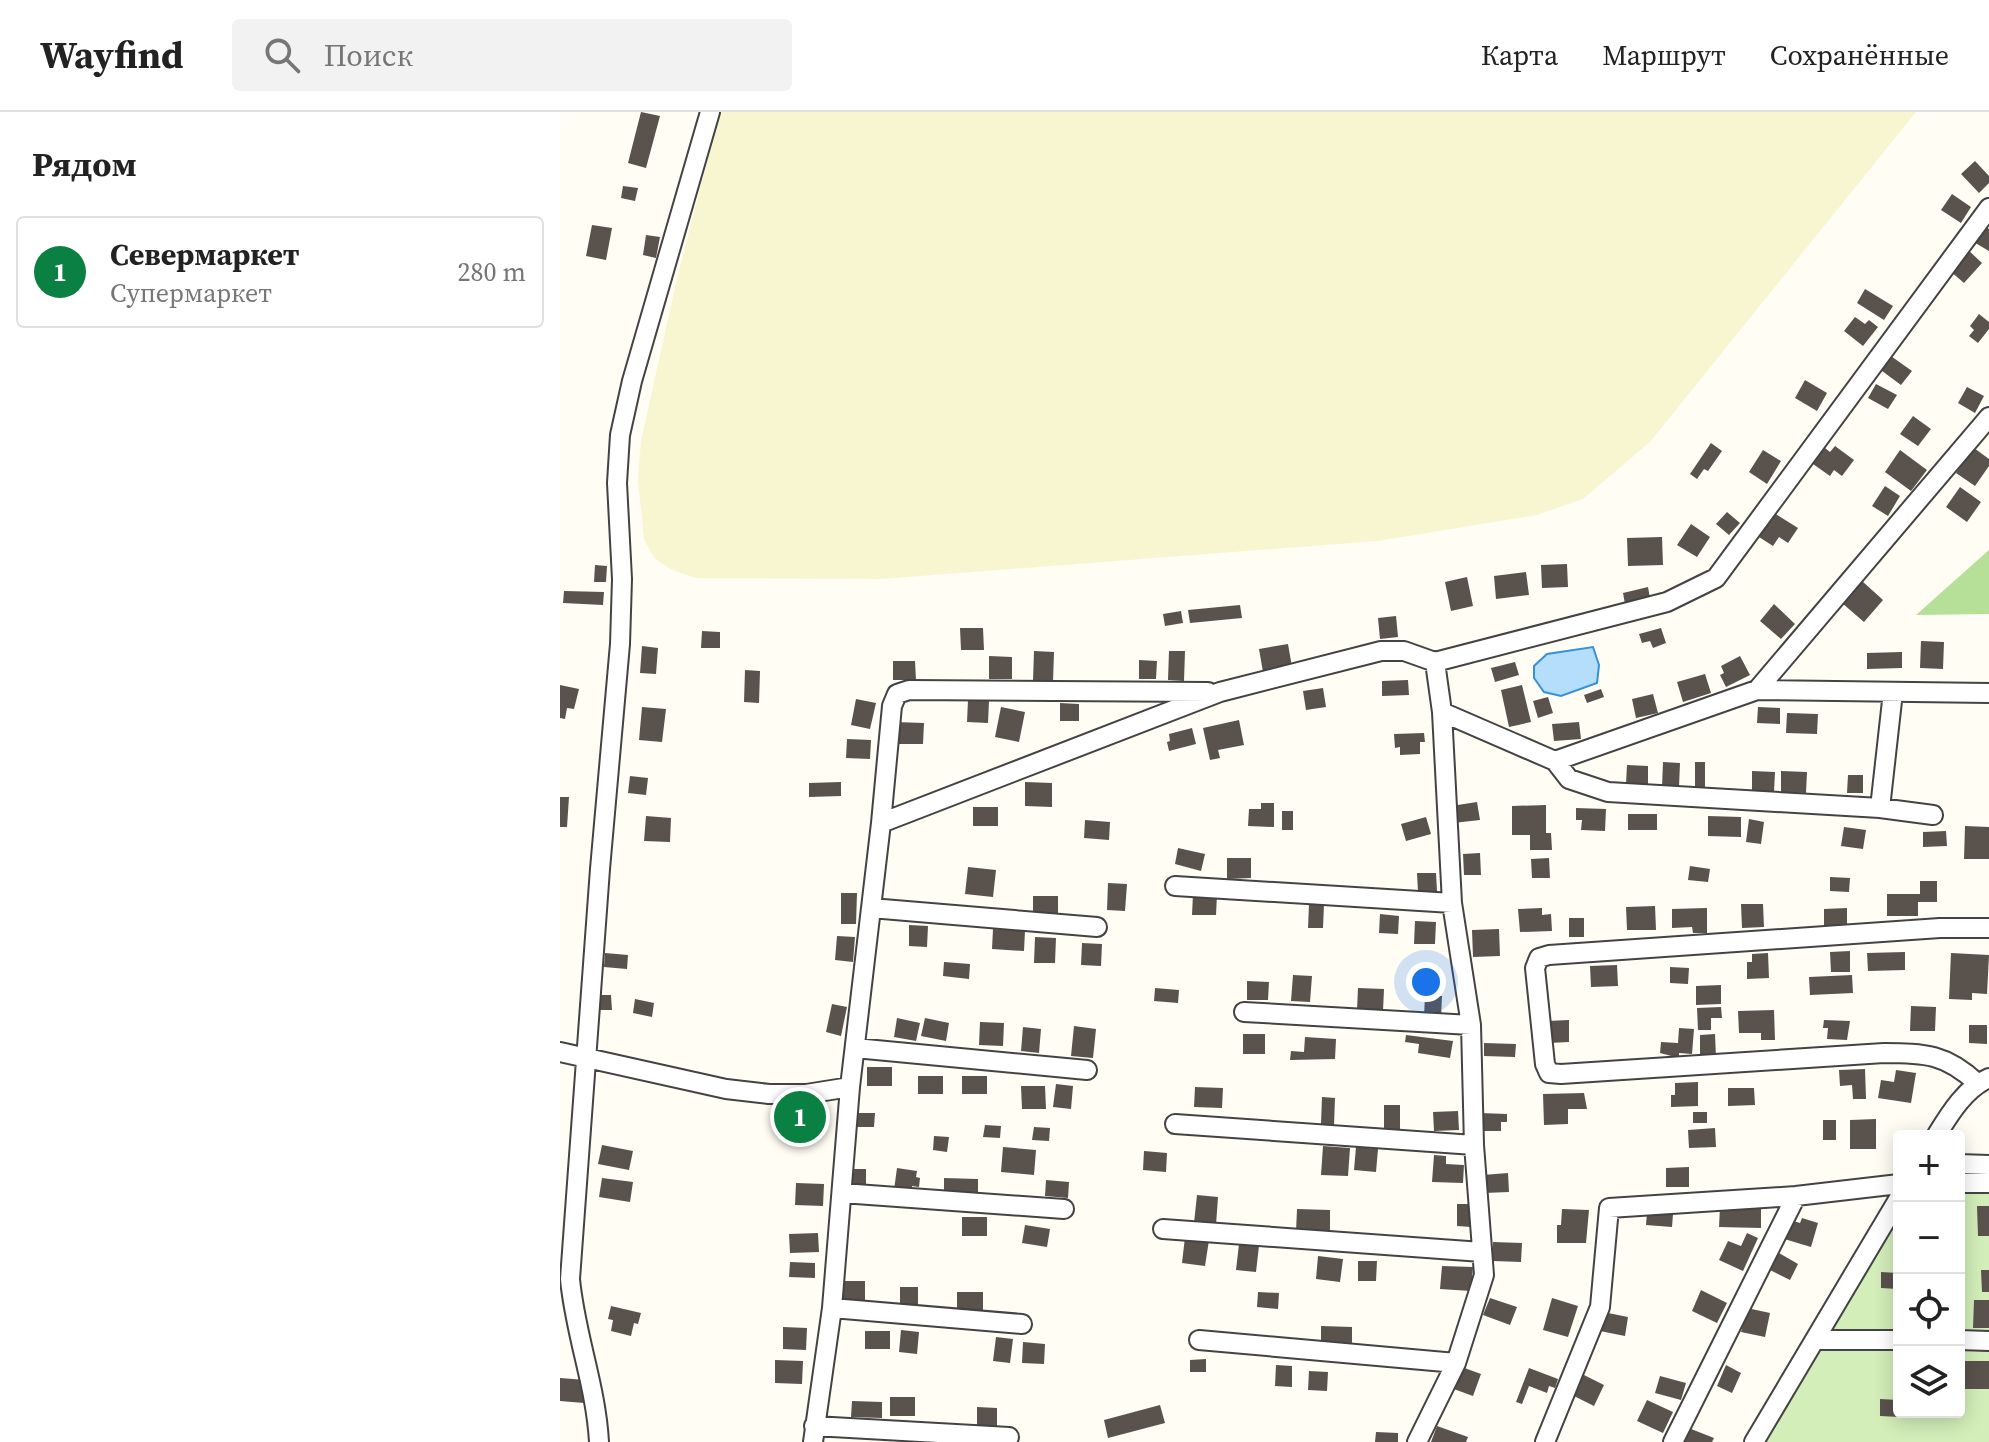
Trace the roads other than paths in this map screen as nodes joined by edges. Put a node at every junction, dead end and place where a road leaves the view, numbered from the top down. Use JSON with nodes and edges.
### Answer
{"nodes":[{"id":1,"x":710,"y":112,"type":"edge"},
{"id":2,"x":1989,"y":208,"type":"edge"},
{"id":3,"x":1989,"y":417,"type":"edge"},
{"id":4,"x":1435,"y":662,"type":"junction"},
{"id":5,"x":1757,"y":690,"type":"junction"},
{"id":6,"x":1220,"y":692,"type":"junction"},
{"id":7,"x":1893,"y":692,"type":"junction"},
{"id":8,"x":1989,"y":693,"type":"edge"},
{"id":9,"x":1442,"y":712,"type":"junction"},
{"id":10,"x":1555,"y":761,"type":"junction"},
{"id":11,"x":1880,"y":808,"type":"junction"},
{"id":12,"x":1933,"y":815,"type":"dead end"},
{"id":13,"x":881,"y":823,"type":"junction"},
{"id":14,"x":1175,"y":886,"type":"dead end"},
{"id":15,"x":1452,"y":903,"type":"junction"},
{"id":16,"x":871,"y":908,"type":"junction"},
{"id":17,"x":1097,"y":927,"type":"dead end"},
{"id":18,"x":1989,"y":928,"type":"edge"},
{"id":19,"x":1244,"y":1012,"type":"dead end"},
{"id":20,"x":1471,"y":1025,"type":"junction"},
{"id":21,"x":855,"y":1048,"type":"junction"},
{"id":22,"x":560,"y":1052,"type":"edge"},
{"id":23,"x":588,"y":1059,"type":"junction"},
{"id":24,"x":1087,"y":1070,"type":"dead end"},
{"id":25,"x":1983,"y":1081,"type":"edge"},
{"id":26,"x":850,"y":1087,"type":"junction"},
{"id":27,"x":1175,"y":1124,"type":"dead end"},
{"id":28,"x":1940,"y":1130,"type":"edge"},
{"id":29,"x":1474,"y":1145,"type":"junction"},
{"id":30,"x":1965,"y":1164,"type":"edge"},
{"id":31,"x":1989,"y":1165,"type":"edge"},
{"id":32,"x":1965,"y":1183,"type":"edge"},
{"id":33,"x":1989,"y":1183,"type":"edge"},
{"id":34,"x":1893,"y":1185,"type":"edge"},
{"id":35,"x":842,"y":1193,"type":"junction"},
{"id":36,"x":1796,"y":1196,"type":"junction"},
{"id":37,"x":1897,"y":1202,"type":"edge"},
{"id":38,"x":1064,"y":1209,"type":"dead end"},
{"id":39,"x":1163,"y":1229,"type":"dead end"},
{"id":40,"x":1482,"y":1252,"type":"junction"},
{"id":41,"x":832,"y":1308,"type":"junction"},
{"id":42,"x":1022,"y":1324,"type":"dead end"},
{"id":43,"x":1199,"y":1340,"type":"dead end"},
{"id":44,"x":1817,"y":1340,"type":"junction"},
{"id":45,"x":1893,"y":1340,"type":"edge"},
{"id":46,"x":1965,"y":1340,"type":"edge"},
{"id":47,"x":1989,"y":1341,"type":"edge"},
{"id":48,"x":1456,"y":1363,"type":"junction"},
{"id":49,"x":813,"y":1434,"type":"edge"},
{"id":50,"x":1009,"y":1437,"type":"dead end"},
{"id":51,"x":599,"y":1442,"type":"edge"},
{"id":52,"x":1417,"y":1442,"type":"edge"},
{"id":53,"x":1545,"y":1442,"type":"edge"},
{"id":54,"x":1673,"y":1442,"type":"edge"},
{"id":55,"x":1754,"y":1442,"type":"edge"}],
"edges":[{"from":1,"to":23,"type":"street"},
{"from":2,"to":4,"type":"street"},
{"from":3,"to":5,"type":"street"},
{"from":4,"to":6,"type":"street"},
{"from":4,"to":9,"type":"street"},
{"from":5,"to":7,"type":"street"},
{"from":5,"to":10,"type":"street"},
{"from":6,"to":13,"type":"street"},
{"from":6,"to":13,"type":"street"},
{"from":7,"to":8,"type":"street"},
{"from":7,"to":11,"type":"street"},
{"from":9,"to":10,"type":"street"},
{"from":9,"to":15,"type":"street"},
{"from":10,"to":11,"type":"street"},
{"from":11,"to":12,"type":"street"},
{"from":13,"to":16,"type":"street"},
{"from":14,"to":15,"type":"street"},
{"from":15,"to":20,"type":"street"},
{"from":16,"to":17,"type":"street"},
{"from":16,"to":21,"type":"street"},
{"from":18,"to":25,"type":"street"},
{"from":19,"to":20,"type":"street"},
{"from":20,"to":29,"type":"street"},
{"from":21,"to":24,"type":"street"},
{"from":21,"to":26,"type":"street"},
{"from":22,"to":23,"type":"street"},
{"from":23,"to":26,"type":"street"},
{"from":23,"to":51,"type":"street"},
{"from":25,"to":28,"type":"street"},
{"from":26,"to":35,"type":"street"},
{"from":27,"to":29,"type":"street"},
{"from":29,"to":40,"type":"street"},
{"from":30,"to":31,"type":"street"},
{"from":32,"to":33,"type":"street"},
{"from":34,"to":36,"type":"street"},
{"from":35,"to":38,"type":"street"},
{"from":35,"to":41,"type":"street"},
{"from":36,"to":53,"type":"street"},
{"from":36,"to":54,"type":"street"},
{"from":37,"to":44,"type":"street"},
{"from":39,"to":40,"type":"street"},
{"from":40,"to":48,"type":"street"},
{"from":41,"to":42,"type":"street"},
{"from":41,"to":49,"type":"street"},
{"from":43,"to":48,"type":"street"},
{"from":44,"to":45,"type":"street"},
{"from":44,"to":55,"type":"street"},
{"from":46,"to":47,"type":"street"},
{"from":48,"to":52,"type":"street"},
{"from":49,"to":50,"type":"street"}]}
